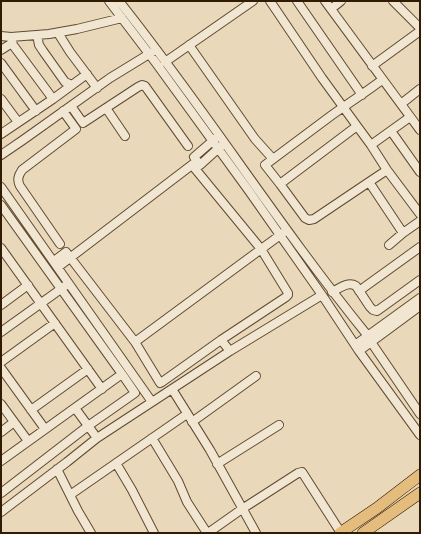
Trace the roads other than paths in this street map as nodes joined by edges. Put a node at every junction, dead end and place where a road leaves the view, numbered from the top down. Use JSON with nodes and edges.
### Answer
{"nodes":[{"id":1,"x":109,"y":1,"type":"edge"},
{"id":2,"x":119,"y":1,"type":"edge"},
{"id":3,"x":253,"y":1,"type":"edge"},
{"id":4,"x":270,"y":1,"type":"edge"},
{"id":5,"x":297,"y":1,"type":"edge"},
{"id":6,"x":325,"y":1,"type":"edge"},
{"id":7,"x":341,"y":1,"type":"edge"},
{"id":8,"x":393,"y":1,"type":"edge"},
{"id":9,"x":331,"y":9,"type":"junction"},
{"id":10,"x":122,"y":18,"type":"junction"},
{"id":11,"x":420,"y":28,"type":"edge"},
{"id":12,"x":420,"y":31,"type":"edge"},
{"id":13,"x":58,"y":33,"type":"junction"},
{"id":14,"x":38,"y":35,"type":"junction"},
{"id":15,"x":1,"y":36,"type":"edge"},
{"id":16,"x":12,"y":40,"type":"junction"},
{"id":17,"x":189,"y":45,"type":"junction"},
{"id":18,"x":1,"y":50,"type":"edge"},
{"id":19,"x":153,"y":52,"type":"junction"},
{"id":20,"x":165,"y":62,"type":"junction"},
{"id":21,"x":1,"y":63,"type":"edge"},
{"id":22,"x":372,"y":66,"type":"junction"},
{"id":23,"x":87,"y":74,"type":"junction"},
{"id":24,"x":382,"y":80,"type":"junction"},
{"id":25,"x":72,"y":85,"type":"junction"},
{"id":26,"x":96,"y":88,"type":"junction"},
{"id":27,"x":420,"y":89,"type":"edge"},
{"id":28,"x":362,"y":94,"type":"junction"},
{"id":29,"x":1,"y":99,"type":"edge"},
{"id":30,"x":53,"y":99,"type":"junction"},
{"id":31,"x":401,"y":104,"type":"junction"},
{"id":32,"x":71,"y":106,"type":"junction"},
{"id":33,"x":343,"y":107,"type":"junction"},
{"id":34,"x":106,"y":108,"type":"junction"},
{"id":35,"x":36,"y":111,"type":"junction"},
{"id":36,"x":63,"y":111,"type":"junction"},
{"id":37,"x":410,"y":117,"type":"junction"},
{"id":38,"x":18,"y":122,"type":"junction"},
{"id":39,"x":83,"y":123,"type":"junction"},
{"id":40,"x":357,"y":126,"type":"junction"},
{"id":41,"x":76,"y":129,"type":"junction"},
{"id":42,"x":420,"y":130,"type":"edge"},
{"id":43,"x":391,"y":131,"type":"junction"},
{"id":44,"x":1,"y":134,"type":"edge"},
{"id":45,"x":219,"y":135,"type":"junction"},
{"id":46,"x":125,"y":136,"type":"dead end"},
{"id":47,"x":212,"y":142,"type":"junction"},
{"id":48,"x":225,"y":143,"type":"junction"},
{"id":49,"x":370,"y":145,"type":"junction"},
{"id":50,"x":188,"y":146,"type":"dead end"},
{"id":51,"x":218,"y":149,"type":"junction"},
{"id":52,"x":1,"y":155,"type":"edge"},
{"id":53,"x":273,"y":159,"type":"junction"},
{"id":54,"x":194,"y":163,"type":"junction"},
{"id":55,"x":387,"y":170,"type":"junction"},
{"id":56,"x":420,"y":172,"type":"edge"},
{"id":57,"x":368,"y":182,"type":"junction"},
{"id":58,"x":280,"y":184,"type":"junction"},
{"id":59,"x":1,"y":187,"type":"edge"},
{"id":60,"x":1,"y":205,"type":"edge"},
{"id":61,"x":420,"y":214,"type":"edge"},
{"id":62,"x":420,"y":221,"type":"edge"},
{"id":63,"x":283,"y":232,"type":"junction"},
{"id":64,"x":403,"y":233,"type":"junction"},
{"id":65,"x":60,"y":244,"type":"dead end"},
{"id":66,"x":389,"y":245,"type":"dead end"},
{"id":67,"x":420,"y":247,"type":"edge"},
{"id":68,"x":1,"y":248,"type":"edge"},
{"id":69,"x":261,"y":249,"type":"junction"},
{"id":70,"x":70,"y":258,"type":"junction"},
{"id":71,"x":56,"y":264,"type":"junction"},
{"id":72,"x":420,"y":280,"type":"edge"},
{"id":73,"x":69,"y":283,"type":"junction"},
{"id":74,"x":28,"y":285,"type":"junction"},
{"id":75,"x":62,"y":289,"type":"junction"},
{"id":76,"x":359,"y":291,"type":"junction"},
{"id":77,"x":332,"y":292,"type":"junction"},
{"id":78,"x":322,"y":295,"type":"junction"},
{"id":79,"x":420,"y":298,"type":"edge"},
{"id":80,"x":41,"y":303,"type":"junction"},
{"id":81,"x":1,"y":305,"type":"edge"},
{"id":82,"x":420,"y":306,"type":"edge"},
{"id":83,"x":55,"y":323,"type":"junction"},
{"id":84,"x":1,"y":332,"type":"edge"},
{"id":85,"x":229,"y":334,"type":"junction"},
{"id":86,"x":369,"y":339,"type":"junction"},
{"id":87,"x":221,"y":340,"type":"junction"},
{"id":88,"x":135,"y":342,"type":"junction"},
{"id":89,"x":238,"y":346,"type":"junction"},
{"id":90,"x":357,"y":348,"type":"junction"},
{"id":91,"x":230,"y":351,"type":"junction"},
{"id":92,"x":1,"y":362,"type":"edge"},
{"id":93,"x":1,"y":368,"type":"edge"},
{"id":94,"x":88,"y":369,"type":"junction"},
{"id":95,"x":122,"y":374,"type":"junction"},
{"id":96,"x":256,"y":376,"type":"dead end"},
{"id":97,"x":102,"y":389,"type":"junction"},
{"id":98,"x":172,"y":389,"type":"junction"},
{"id":99,"x":152,"y":402,"type":"junction"},
{"id":100,"x":1,"y":404,"type":"edge"},
{"id":101,"x":75,"y":408,"type":"junction"},
{"id":102,"x":31,"y":410,"type":"junction"},
{"id":103,"x":187,"y":414,"type":"junction"},
{"id":104,"x":420,"y":414,"type":"edge"},
{"id":105,"x":14,"y":422,"type":"junction"},
{"id":106,"x":192,"y":422,"type":"junction"},
{"id":107,"x":279,"y":425,"type":"dead end"},
{"id":108,"x":88,"y":426,"type":"junction"},
{"id":109,"x":45,"y":429,"type":"junction"},
{"id":110,"x":1,"y":432,"type":"edge"},
{"id":111,"x":420,"y":436,"type":"edge"},
{"id":112,"x":97,"y":438,"type":"junction"},
{"id":113,"x":152,"y":438,"type":"junction"},
{"id":114,"x":28,"y":441,"type":"junction"},
{"id":115,"x":1,"y":461,"type":"edge"},
{"id":116,"x":116,"y":463,"type":"junction"},
{"id":117,"x":217,"y":464,"type":"junction"},
{"id":118,"x":57,"y":469,"type":"junction"},
{"id":119,"x":420,"y":475,"type":"edge"},
{"id":120,"x":1,"y":493,"type":"edge"},
{"id":121,"x":420,"y":493,"type":"edge"},
{"id":122,"x":70,"y":495,"type":"junction"},
{"id":123,"x":242,"y":509,"type":"junction"},
{"id":124,"x":1,"y":512,"type":"edge"},
{"id":125,"x":91,"y":533,"type":"edge"},
{"id":126,"x":154,"y":533,"type":"edge"},
{"id":127,"x":208,"y":533,"type":"edge"},
{"id":128,"x":256,"y":533,"type":"edge"},
{"id":129,"x":340,"y":533,"type":"edge"},
{"id":130,"x":363,"y":533,"type":"edge"}],
"edges":[{"from":1,"to":10,"type":"street"},
{"from":2,"to":19,"type":"street"},
{"from":3,"to":17,"type":"street"},
{"from":4,"to":33,"type":"street"},
{"from":5,"to":28,"type":"street"},
{"from":6,"to":9,"type":"street"},
{"from":7,"to":9,"type":"street"},
{"from":8,"to":11,"type":"street"},
{"from":9,"to":22,"type":"street"},
{"from":10,"to":13,"type":"street"},
{"from":10,"to":19,"type":"street"},
{"from":12,"to":22,"type":"street"},
{"from":13,"to":14,"type":"street"},
{"from":13,"to":23,"type":"street"},
{"from":14,"to":16,"type":"street"},
{"from":14,"to":25,"type":"street"},
{"from":15,"to":16,"type":"street"},
{"from":16,"to":18,"type":"street"},
{"from":16,"to":30,"type":"street"},
{"from":17,"to":20,"type":"street"},
{"from":17,"to":53,"type":"street"},
{"from":19,"to":20,"type":"street"},
{"from":19,"to":26,"type":"street"},
{"from":19,"to":47,"type":"street"},
{"from":20,"to":45,"type":"street"},
{"from":21,"to":35,"type":"street"},
{"from":22,"to":24,"type":"street"},
{"from":23,"to":25,"type":"street"},
{"from":23,"to":26,"type":"street"},
{"from":24,"to":28,"type":"street"},
{"from":24,"to":31,"type":"street"},
{"from":25,"to":30,"type":"street"},
{"from":26,"to":32,"type":"street"},
{"from":27,"to":31,"type":"street"},
{"from":28,"to":33,"type":"street"},
{"from":29,"to":38,"type":"street"},
{"from":30,"to":35,"type":"street"},
{"from":31,"to":37,"type":"street"},
{"from":32,"to":36,"type":"street"},
{"from":32,"to":39,"type":"street"},
{"from":33,"to":40,"type":"street"},
{"from":33,"to":53,"type":"street"},
{"from":34,"to":39,"type":"street"},
{"from":34,"to":46,"type":"street"},
{"from":34,"to":50,"type":"street"},
{"from":35,"to":38,"type":"street"},
{"from":36,"to":41,"type":"street"},
{"from":36,"to":52,"type":"street"},
{"from":37,"to":42,"type":"street"},
{"from":37,"to":43,"type":"street"},
{"from":38,"to":44,"type":"street"},
{"from":39,"to":41,"type":"street"},
{"from":40,"to":49,"type":"street"},
{"from":40,"to":58,"type":"street"},
{"from":41,"to":65,"type":"street"},
{"from":43,"to":49,"type":"street"},
{"from":43,"to":56,"type":"street"},
{"from":45,"to":47,"type":"street"},
{"from":45,"to":48,"type":"street"},
{"from":47,"to":51,"type":"street"},
{"from":47,"to":54,"type":"street"},
{"from":48,"to":51,"type":"street"},
{"from":48,"to":63,"type":"street"},
{"from":49,"to":55,"type":"street"},
{"from":51,"to":54,"type":"street"},
{"from":51,"to":63,"type":"street"},
{"from":53,"to":58,"type":"street"},
{"from":54,"to":69,"type":"street"},
{"from":54,"to":70,"type":"street"},
{"from":55,"to":57,"type":"street"},
{"from":55,"to":61,"type":"street"},
{"from":57,"to":58,"type":"street"},
{"from":57,"to":64,"type":"street"},
{"from":59,"to":71,"type":"street"},
{"from":60,"to":75,"type":"street"},
{"from":62,"to":64,"type":"street"},
{"from":63,"to":69,"type":"street"},
{"from":63,"to":77,"type":"street"},
{"from":63,"to":78,"type":"street"},
{"from":64,"to":66,"type":"street"},
{"from":67,"to":76,"type":"street"},
{"from":68,"to":74,"type":"street"},
{"from":69,"to":85,"type":"street"},
{"from":69,"to":88,"type":"street"},
{"from":70,"to":71,"type":"street"},
{"from":70,"to":88,"type":"street"},
{"from":71,"to":73,"type":"street"},
{"from":72,"to":76,"type":"street"},
{"from":73,"to":75,"type":"street"},
{"from":73,"to":99,"type":"street"},
{"from":74,"to":80,"type":"street"},
{"from":74,"to":81,"type":"street"},
{"from":75,"to":80,"type":"street"},
{"from":75,"to":95,"type":"street"},
{"from":76,"to":77,"type":"street"},
{"from":77,"to":86,"type":"street"},
{"from":78,"to":89,"type":"street"},
{"from":78,"to":90,"type":"street"},
{"from":79,"to":86,"type":"street"},
{"from":80,"to":83,"type":"street"},
{"from":80,"to":84,"type":"street"},
{"from":82,"to":86,"type":"street"},
{"from":83,"to":92,"type":"street"},
{"from":83,"to":94,"type":"street"},
{"from":85,"to":87,"type":"street"},
{"from":85,"to":89,"type":"street"},
{"from":86,"to":90,"type":"street"},
{"from":86,"to":104,"type":"street"},
{"from":87,"to":88,"type":"street"},
{"from":87,"to":91,"type":"street"},
{"from":89,"to":91,"type":"street"},
{"from":90,"to":111,"type":"street"},
{"from":91,"to":98,"type":"street"},
{"from":93,"to":102,"type":"street"},
{"from":94,"to":97,"type":"street"},
{"from":94,"to":102,"type":"street"},
{"from":95,"to":97,"type":"street"},
{"from":95,"to":108,"type":"street"},
{"from":96,"to":106,"type":"street"},
{"from":97,"to":101,"type":"street"},
{"from":98,"to":99,"type":"street"},
{"from":98,"to":103,"type":"street"},
{"from":99,"to":112,"type":"street"},
{"from":100,"to":105,"type":"street"},
{"from":101,"to":108,"type":"street"},
{"from":101,"to":109,"type":"street"},
{"from":102,"to":109,"type":"street"},
{"from":103,"to":106,"type":"street"},
{"from":103,"to":113,"type":"street"},
{"from":105,"to":110,"type":"street"},
{"from":105,"to":114,"type":"street"},
{"from":106,"to":117,"type":"street"},
{"from":107,"to":117,"type":"street"},
{"from":108,"to":112,"type":"street"},
{"from":108,"to":120,"type":"street"},
{"from":109,"to":114,"type":"street"},
{"from":112,"to":118,"type":"street"},
{"from":113,"to":116,"type":"street"},
{"from":113,"to":127,"type":"street"},
{"from":114,"to":115,"type":"street"},
{"from":116,"to":122,"type":"street"},
{"from":116,"to":126,"type":"street"},
{"from":117,"to":123,"type":"street"},
{"from":118,"to":122,"type":"street"},
{"from":118,"to":124,"type":"street"},
{"from":119,"to":129,"type":"main road"},
{"from":121,"to":130,"type":"main road"},
{"from":122,"to":125,"type":"street"},
{"from":123,"to":127,"type":"street"},
{"from":123,"to":128,"type":"street"},
{"from":123,"to":129,"type":"street"}]}
